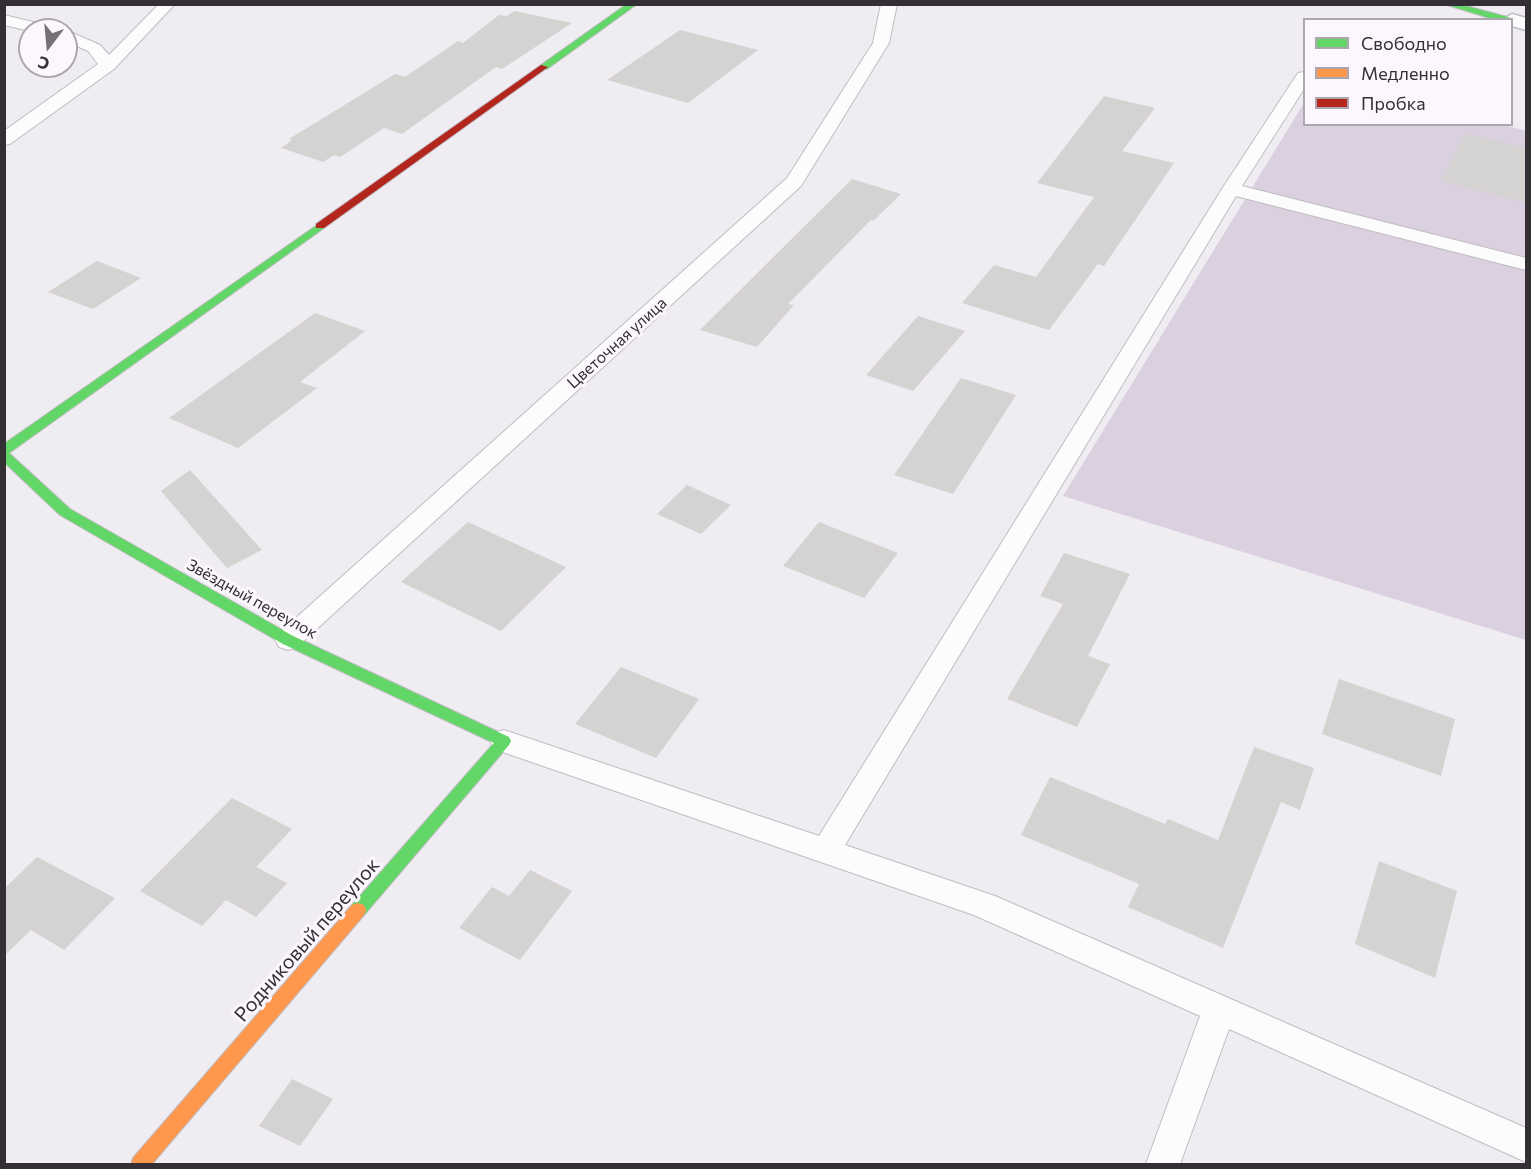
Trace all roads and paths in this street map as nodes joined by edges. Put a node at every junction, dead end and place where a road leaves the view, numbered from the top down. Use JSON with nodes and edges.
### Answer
{"nodes":[{"id":1,"x":168,"y":4,"type":"edge"},
{"id":2,"x":633,"y":4,"type":"edge"},
{"id":3,"x":889,"y":4,"type":"edge"},
{"id":4,"x":1448,"y":4,"type":"edge"},
{"id":5,"x":1502,"y":18,"type":"edge"},
{"id":6,"x":78,"y":41,"type":"edge"},
{"id":7,"x":108,"y":65,"type":"junction"},
{"id":8,"x":1303,"y":80,"type":"edge"},
{"id":9,"x":4,"y":140,"type":"edge"},
{"id":10,"x":1231,"y":189,"type":"junction"},
{"id":11,"x":1527,"y":264,"type":"edge"},
{"id":12,"x":4,"y":450,"type":"edge"},
{"id":13,"x":4,"y":455,"type":"edge"},
{"id":14,"x":288,"y":640,"type":"junction"},
{"id":15,"x":504,"y":741,"type":"junction"},
{"id":16,"x":826,"y":850,"type":"junction"},
{"id":17,"x":1219,"y":1010,"type":"junction"},
{"id":18,"x":1527,"y":1145,"type":"edge"},
{"id":19,"x":140,"y":1164,"type":"edge"},
{"id":20,"x":1163,"y":1164,"type":"edge"}],
"edges":[{"from":1,"to":7,"type":"lane"},
{"from":2,"to":12,"type":"street"},
{"from":3,"to":14,"type":"lane","name":"Цветочная улица"},
{"from":4,"to":5,"type":"street"},
{"from":6,"to":7,"type":"lane"},
{"from":7,"to":9,"type":"lane"},
{"from":8,"to":10,"type":"lane"},
{"from":10,"to":11,"type":"lane"},
{"from":10,"to":16,"type":"lane"},
{"from":13,"to":14,"type":"street","name":"Звёздный переулок"},
{"from":14,"to":15,"type":"street","name":"Звёздный переулок"},
{"from":15,"to":16,"type":"lane"},
{"from":15,"to":19,"type":"street","name":"Родниковый переулок"},
{"from":16,"to":17,"type":"lane"},
{"from":17,"to":18,"type":"lane"},
{"from":17,"to":20,"type":"lane"}]}
